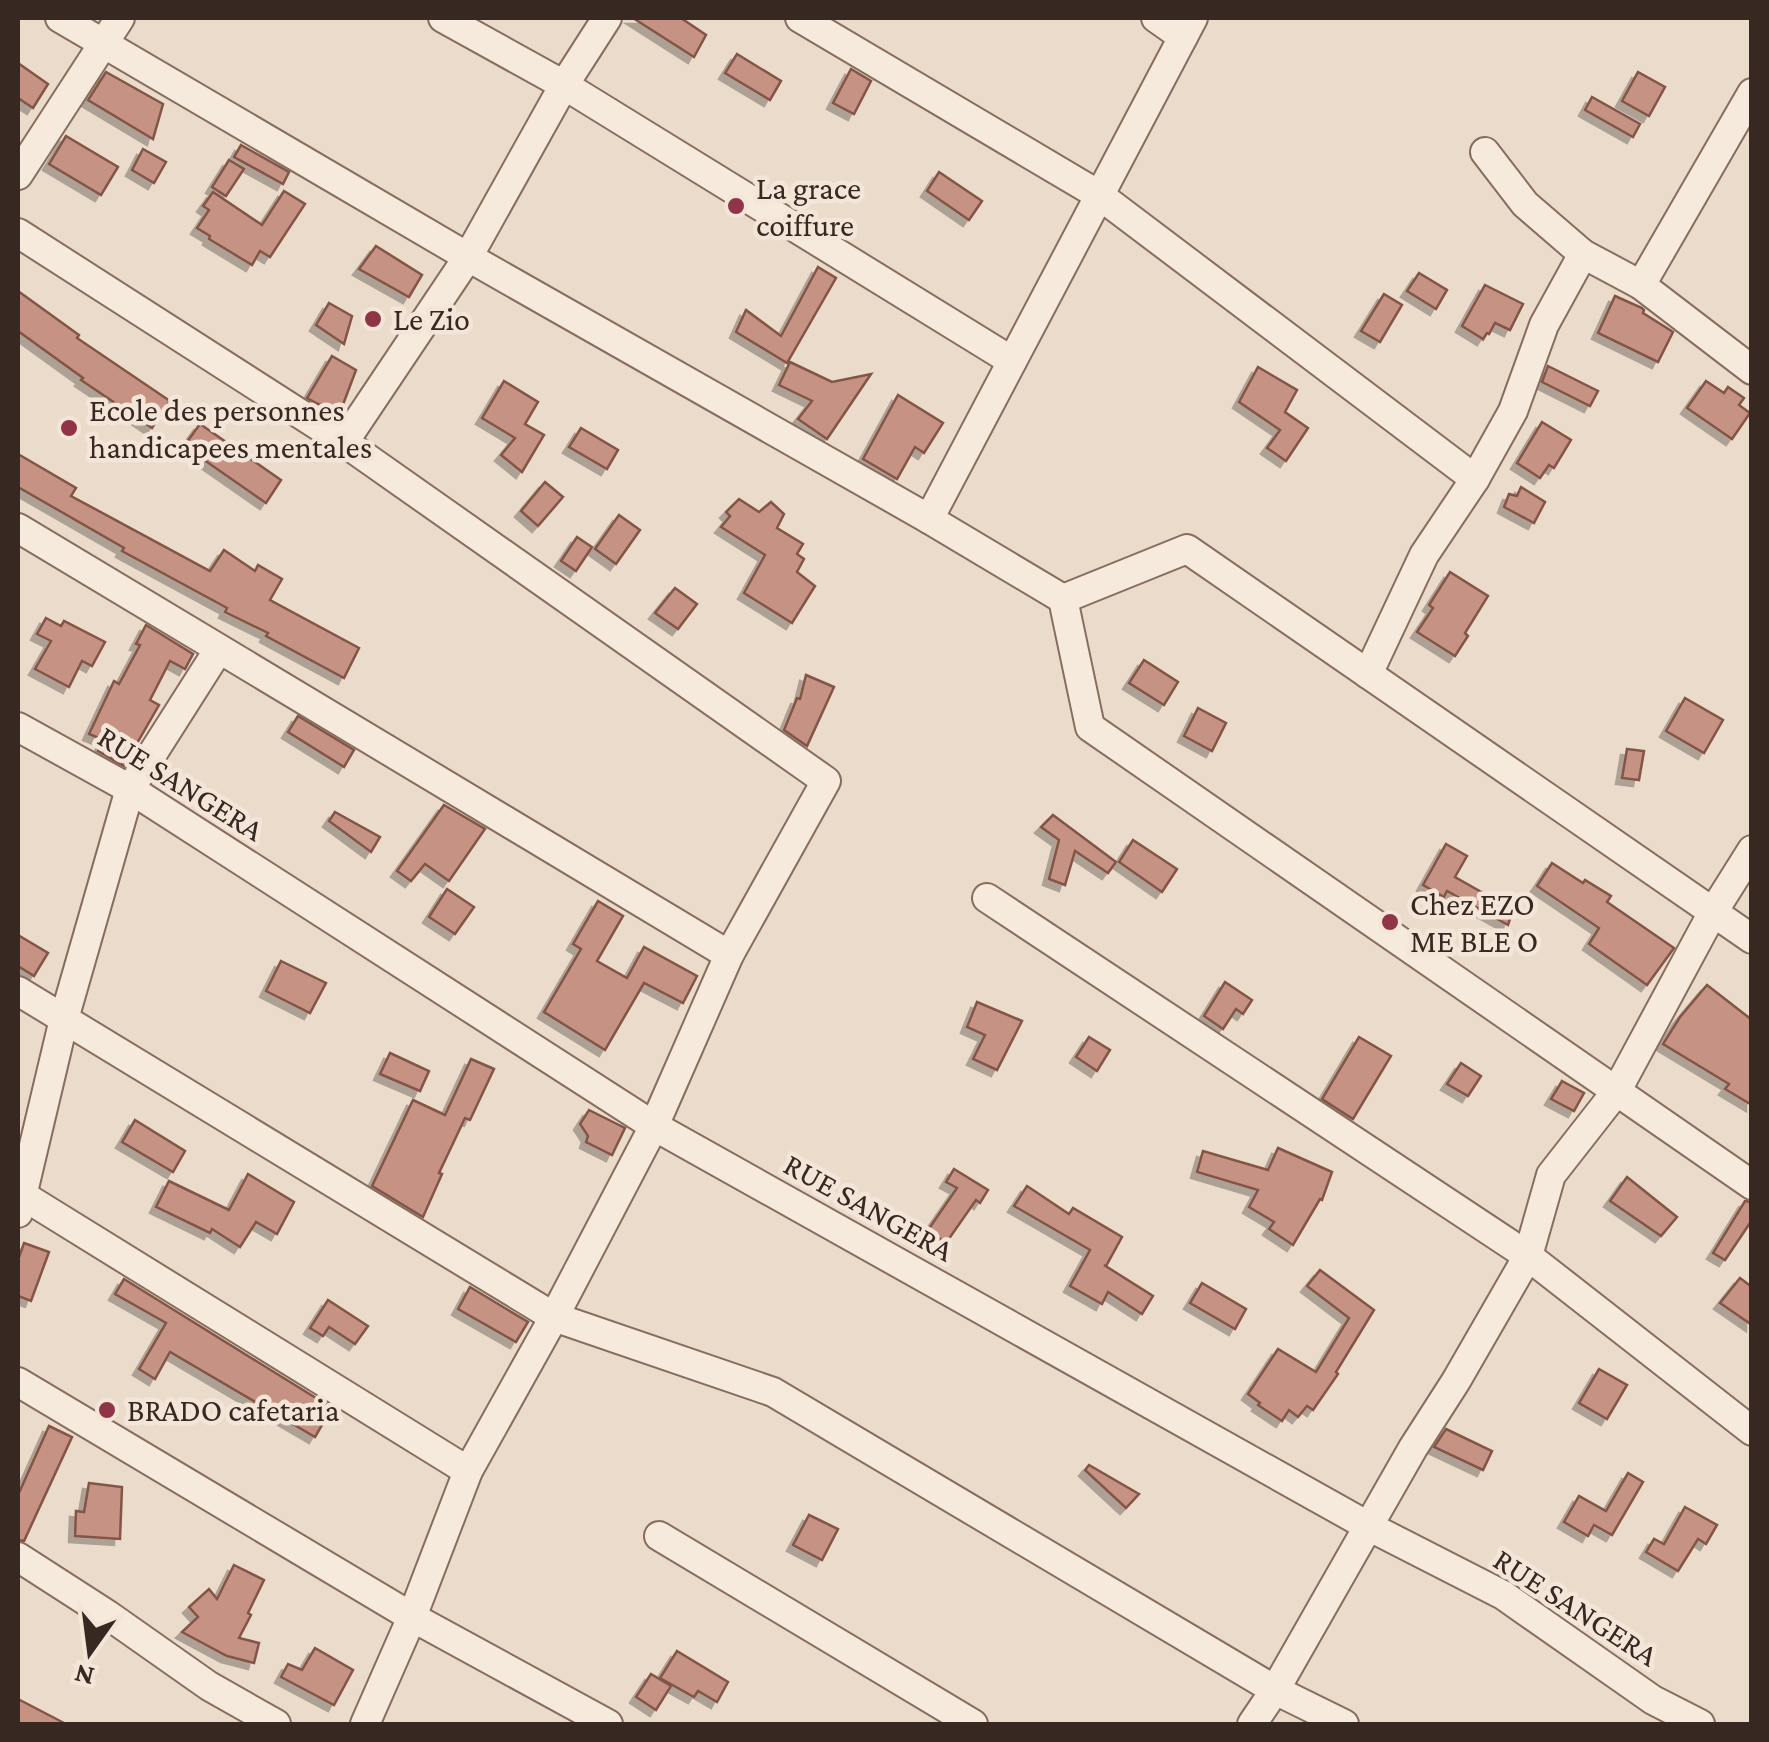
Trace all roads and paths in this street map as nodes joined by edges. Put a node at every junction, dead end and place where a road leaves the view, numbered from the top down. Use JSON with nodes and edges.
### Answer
{"nodes":[{"id":1,"x":60,"y":18,"type":"edge"},
{"id":2,"x":120,"y":18,"type":"edge"},
{"id":3,"x":444,"y":18,"type":"edge"},
{"id":4,"x":607,"y":18,"type":"edge"},
{"id":5,"x":800,"y":18,"type":"edge"},
{"id":6,"x":1156,"y":18,"type":"edge"},
{"id":7,"x":1188,"y":27,"type":"edge"},
{"id":8,"x":102,"y":44,"type":"junction"},
{"id":9,"x":564,"y":85,"type":"junction"},
{"id":10,"x":1752,"y":93,"type":"edge"},
{"id":11,"x":1485,"y":152,"type":"dead end"},
{"id":12,"x":18,"y":176,"type":"edge"},
{"id":13,"x":1099,"y":195,"type":"junction"},
{"id":14,"x":18,"y":233,"type":"edge"},
{"id":15,"x":1583,"y":254,"type":"junction"},
{"id":16,"x":468,"y":257,"type":"junction"},
{"id":17,"x":1641,"y":285,"type":"junction"},
{"id":18,"x":1012,"y":362,"type":"junction"},
{"id":19,"x":1752,"y":370,"type":"edge"},
{"id":20,"x":344,"y":442,"type":"junction"},
{"id":21,"x":1475,"y":479,"type":"junction"},
{"id":22,"x":929,"y":519,"type":"junction"},
{"id":23,"x":18,"y":528,"type":"edge"},
{"id":24,"x":1064,"y":600,"type":"junction"},
{"id":25,"x":220,"y":649,"type":"junction"},
{"id":26,"x":1368,"y":674,"type":"junction"},
{"id":27,"x":18,"y":727,"type":"edge"},
{"id":28,"x":130,"y":790,"type":"junction"},
{"id":29,"x":1752,"y":850,"type":"edge"},
{"id":30,"x":987,"y":898,"type":"dead end"},
{"id":31,"x":1713,"y":912,"type":"junction"},
{"id":32,"x":1752,"y":938,"type":"edge"},
{"id":33,"x":729,"y":955,"type":"junction"},
{"id":34,"x":18,"y":991,"type":"edge"},
{"id":35,"x":64,"y":1019,"type":"junction"},
{"id":36,"x":1616,"y":1092,"type":"junction"},
{"id":37,"x":654,"y":1126,"type":"junction"},
{"id":38,"x":1752,"y":1185,"type":"edge"},
{"id":39,"x":20,"y":1204,"type":"edge"},
{"id":40,"x":1528,"y":1256,"type":"junction"},
{"id":41,"x":554,"y":1317,"type":"junction"},
{"id":42,"x":18,"y":1382,"type":"edge"},
{"id":43,"x":1752,"y":1432,"type":"edge"},
{"id":44,"x":468,"y":1470,"type":"junction"},
{"id":45,"x":1368,"y":1526,"type":"junction"},
{"id":46,"x":660,"y":1536,"type":"dead end"},
{"id":47,"x":18,"y":1558,"type":"edge"},
{"id":48,"x":412,"y":1617,"type":"junction"},
{"id":49,"x":1275,"y":1690,"type":"junction"},
{"id":50,"x":276,"y":1724,"type":"edge"},
{"id":51,"x":364,"y":1724,"type":"edge"},
{"id":52,"x":608,"y":1724,"type":"edge"},
{"id":53,"x":973,"y":1724,"type":"edge"},
{"id":54,"x":1252,"y":1724,"type":"edge"},
{"id":55,"x":1344,"y":1724,"type":"edge"},
{"id":56,"x":1700,"y":1724,"type":"edge"}],
"edges":[{"from":1,"to":8,"type":"street"},
{"from":2,"to":8,"type":"street"},
{"from":3,"to":9,"type":"street"},
{"from":4,"to":9,"type":"street"},
{"from":5,"to":13,"type":"street"},
{"from":6,"to":7,"type":"street"},
{"from":7,"to":13,"type":"street"},
{"from":8,"to":12,"type":"street"},
{"from":8,"to":16,"type":"street"},
{"from":9,"to":16,"type":"street"},
{"from":9,"to":18,"type":"street"},
{"from":10,"to":17,"type":"street"},
{"from":11,"to":15,"type":"street"},
{"from":13,"to":18,"type":"street"},
{"from":13,"to":21,"type":"street"},
{"from":14,"to":20,"type":"street"},
{"from":15,"to":17,"type":"street"},
{"from":15,"to":21,"type":"street"},
{"from":16,"to":20,"type":"street"},
{"from":16,"to":22,"type":"street"},
{"from":17,"to":19,"type":"street"},
{"from":18,"to":22,"type":"street"},
{"from":20,"to":33,"type":"street"},
{"from":21,"to":26,"type":"street"},
{"from":22,"to":24,"type":"street"},
{"from":23,"to":25,"type":"street"},
{"from":24,"to":26,"type":"street"},
{"from":24,"to":36,"type":"street"},
{"from":25,"to":28,"type":"street"},
{"from":25,"to":33,"type":"street"},
{"from":26,"to":31,"type":"street"},
{"from":27,"to":28,"type":"street","name":"RUE SANGERA"},
{"from":28,"to":35,"type":"street"},
{"from":28,"to":37,"type":"street","name":"RUE SANGERA"},
{"from":29,"to":31,"type":"street"},
{"from":30,"to":40,"type":"street"},
{"from":31,"to":32,"type":"street"},
{"from":31,"to":36,"type":"street"},
{"from":33,"to":37,"type":"street"},
{"from":34,"to":35,"type":"street"},
{"from":35,"to":39,"type":"street"},
{"from":35,"to":41,"type":"street"},
{"from":36,"to":38,"type":"street"},
{"from":36,"to":40,"type":"street"},
{"from":37,"to":41,"type":"street"},
{"from":37,"to":45,"type":"street","name":"RUE SANGERA"},
{"from":39,"to":44,"type":"street"},
{"from":40,"to":43,"type":"street"},
{"from":40,"to":45,"type":"street"},
{"from":41,"to":44,"type":"street"},
{"from":41,"to":49,"type":"street"},
{"from":42,"to":48,"type":"street"},
{"from":44,"to":48,"type":"street"},
{"from":45,"to":49,"type":"street"},
{"from":45,"to":56,"type":"street","name":"RUE SANGERA"},
{"from":46,"to":53,"type":"street"},
{"from":47,"to":50,"type":"street"},
{"from":48,"to":51,"type":"street"},
{"from":48,"to":52,"type":"street"},
{"from":49,"to":54,"type":"street"},
{"from":49,"to":55,"type":"street"}]}
